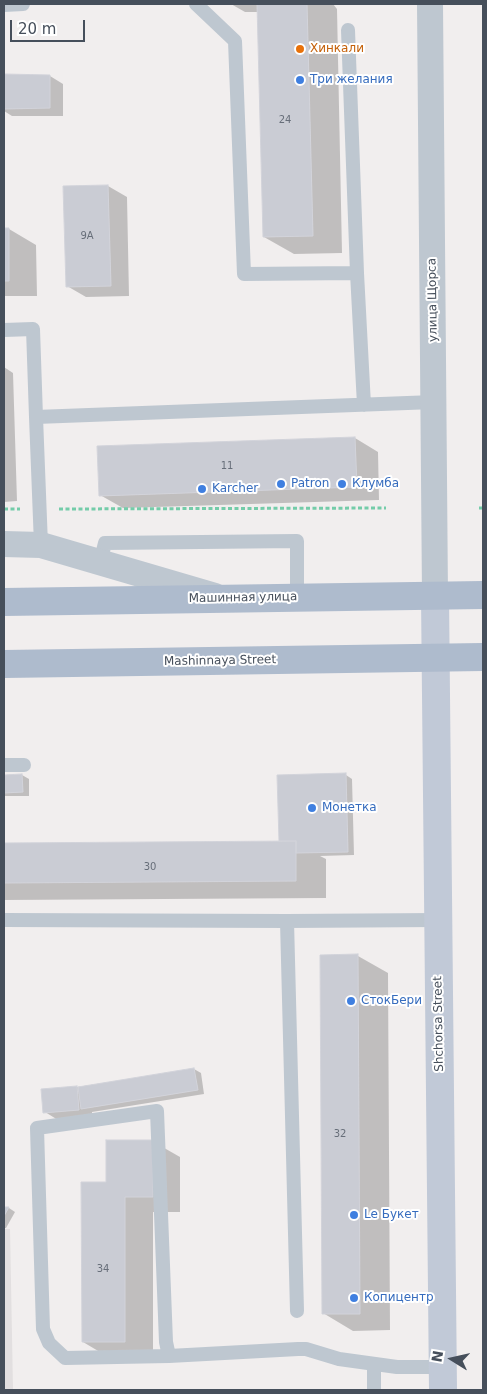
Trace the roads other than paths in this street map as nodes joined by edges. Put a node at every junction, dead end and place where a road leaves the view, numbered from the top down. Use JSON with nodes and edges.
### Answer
{"nodes":[{"id":1,"x":23,"y":4,"type":"edge"},
{"id":2,"x":196,"y":4,"type":"edge"},
{"id":3,"x":430,"y":4,"type":"edge"},
{"id":4,"x":4,"y":5,"type":"edge"},
{"id":5,"x":348,"y":30,"type":"dead end"},
{"id":6,"x":357,"y":272,"type":"junction"},
{"id":7,"x":4,"y":330,"type":"edge"},
{"id":8,"x":434,"y":402,"type":"junction"},
{"id":9,"x":364,"y":405,"type":"junction"},
{"id":10,"x":36,"y":417,"type":"junction"},
{"id":11,"x":4,"y":544,"type":"edge"},
{"id":12,"x":41,"y":545,"type":"junction"},
{"id":13,"x":100,"y":563,"type":"junction"},
{"id":14,"x":483,"y":595,"type":"edge"},
{"id":15,"x":435,"y":596,"type":"junction"},
{"id":16,"x":297,"y":598,"type":"junction"},
{"id":17,"x":226,"y":599,"type":"junction"},
{"id":18,"x":4,"y":602,"type":"edge"},
{"id":19,"x":483,"y":657,"type":"edge"},
{"id":20,"x":436,"y":659,"type":"junction"},
{"id":21,"x":4,"y":664,"type":"edge"},
{"id":22,"x":4,"y":765,"type":"edge"},
{"id":23,"x":24,"y":765,"type":"dead end"},
{"id":24,"x":4,"y":920,"type":"edge"},
{"id":25,"x":438,"y":920,"type":"junction"},
{"id":26,"x":287,"y":921,"type":"junction"},
{"id":27,"x":297,"y":1311,"type":"dead end"},
{"id":28,"x":169,"y":1356,"type":"junction"},
{"id":29,"x":374,"y":1364,"type":"junction"},
{"id":30,"x":442,"y":1379,"type":"edge"},
{"id":31,"x":374,"y":1390,"type":"edge"}],
"edges":[{"from":1,"to":4,"type":"lane"},
{"from":2,"to":6,"type":"lane"},
{"from":3,"to":8,"type":"street","name":"улица Щорса"},
{"from":5,"to":6,"type":"lane"},
{"from":6,"to":9,"type":"lane"},
{"from":7,"to":10,"type":"lane"},
{"from":8,"to":9,"type":"lane"},
{"from":8,"to":15,"type":"street","name":"улица Щорса"},
{"from":9,"to":10,"type":"lane"},
{"from":10,"to":12,"type":"lane"},
{"from":11,"to":12,"type":"street"},
{"from":12,"to":13,"type":"street"},
{"from":13,"to":16,"type":"lane"},
{"from":13,"to":17,"type":"street"},
{"from":14,"to":15,"type":"main road","name":"Машинная улица"},
{"from":15,"to":16,"type":"main road","name":"Машинная улица"},
{"from":15,"to":20,"type":"main road","name":"Shchorsa Street"},
{"from":16,"to":17,"type":"main road","name":"Машинная улица"},
{"from":17,"to":18,"type":"main road","name":"Машинная улица"},
{"from":19,"to":20,"type":"main road"},
{"from":20,"to":21,"type":"main road","name":"Mashinnaya Street"},
{"from":20,"to":25,"type":"main road","name":"Shchorsa Street"},
{"from":22,"to":23,"type":"lane"},
{"from":24,"to":26,"type":"lane"},
{"from":25,"to":26,"type":"lane"},
{"from":25,"to":30,"type":"main road","name":"Shchorsa Street"},
{"from":26,"to":27,"type":"lane"},
{"from":28,"to":28,"type":"lane"},
{"from":28,"to":29,"type":"lane"},
{"from":29,"to":30,"type":"lane"},
{"from":29,"to":31,"type":"lane"}]}
